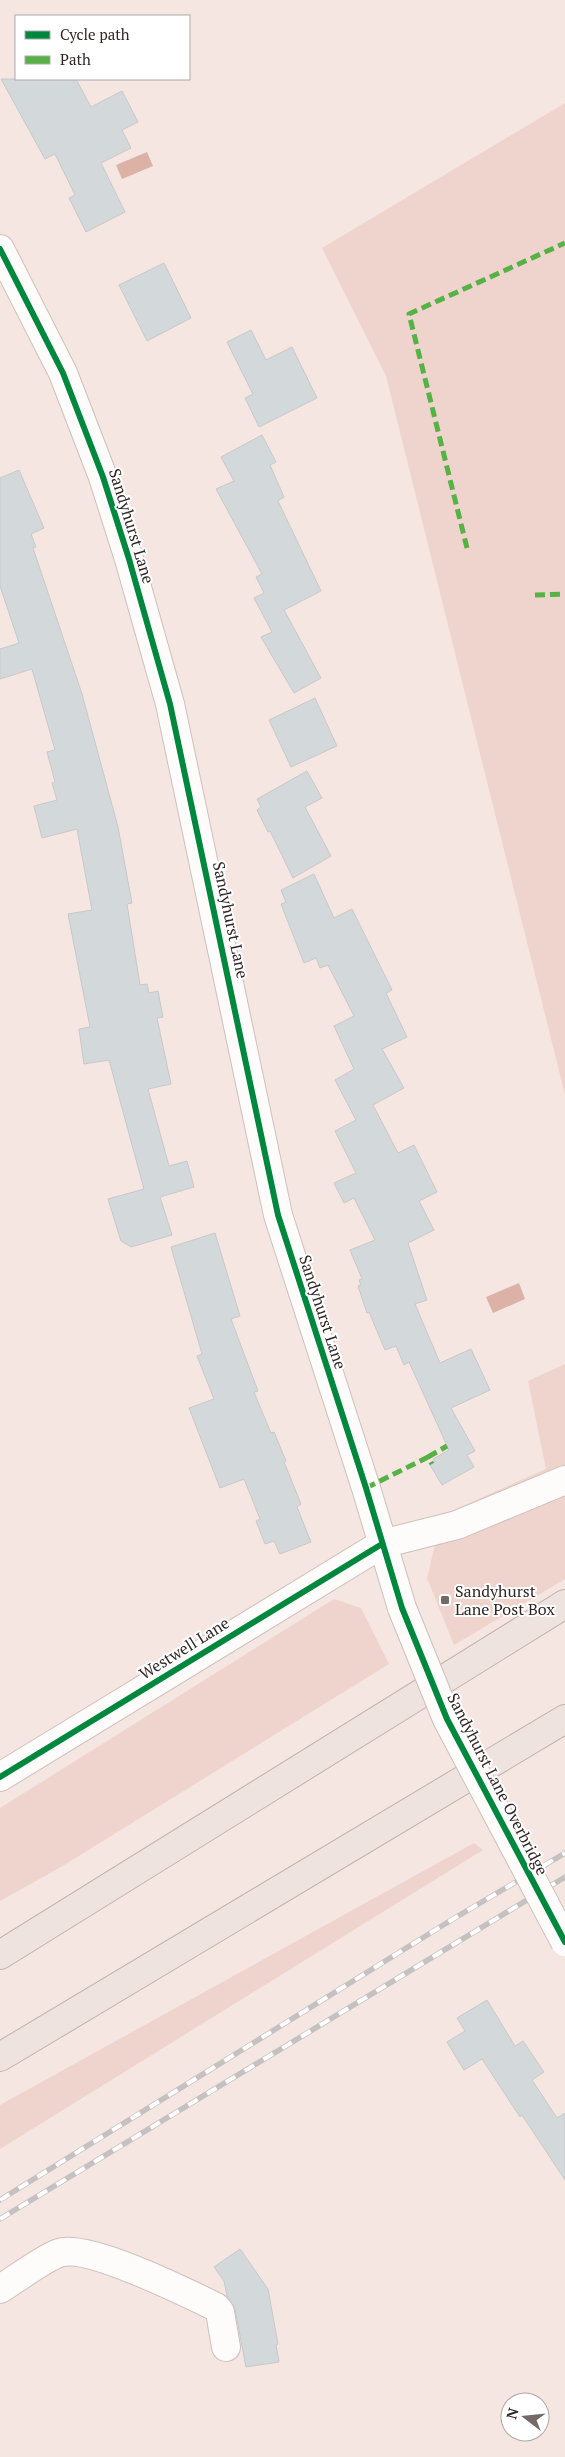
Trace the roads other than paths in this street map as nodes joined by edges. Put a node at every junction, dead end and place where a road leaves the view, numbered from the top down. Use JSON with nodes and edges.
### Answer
{"nodes":[{"id":1,"x":0,"y":249,"type":"edge"},
{"id":2,"x":565,"y":1480,"type":"edge"},
{"id":3,"x":382,"y":1544,"type":"junction"},
{"id":4,"x":565,"y":1604,"type":"edge"},
{"id":5,"x":402,"y":1608,"type":"joint"},
{"id":6,"x":565,"y":1719,"type":"edge"},
{"id":7,"x":0,"y":1777,"type":"edge"},
{"id":8,"x":565,"y":1942,"type":"edge"},
{"id":9,"x":0,"y":1955,"type":"edge"},
{"id":10,"x":0,"y":2057,"type":"edge"},
{"id":11,"x":0,"y":2289,"type":"edge"},
{"id":12,"x":226,"y":2348,"type":"dead end"}],
"edges":[{"from":1,"to":3,"type":"street","name":"Sandyhurst Lane"},
{"from":2,"to":3,"type":"street","name":"Westwell Lane"},
{"from":3,"to":5,"type":"street","name":"Sandyhurst Lane"},
{"from":3,"to":7,"type":"street","name":"Westwell Lane"},
{"from":4,"to":9,"type":"highway"},
{"from":5,"to":8,"type":"street","name":"Sandyhurst Lane Overbridge","bridge":true},
{"from":6,"to":10,"type":"highway"},
{"from":11,"to":12,"type":"street"}]}
